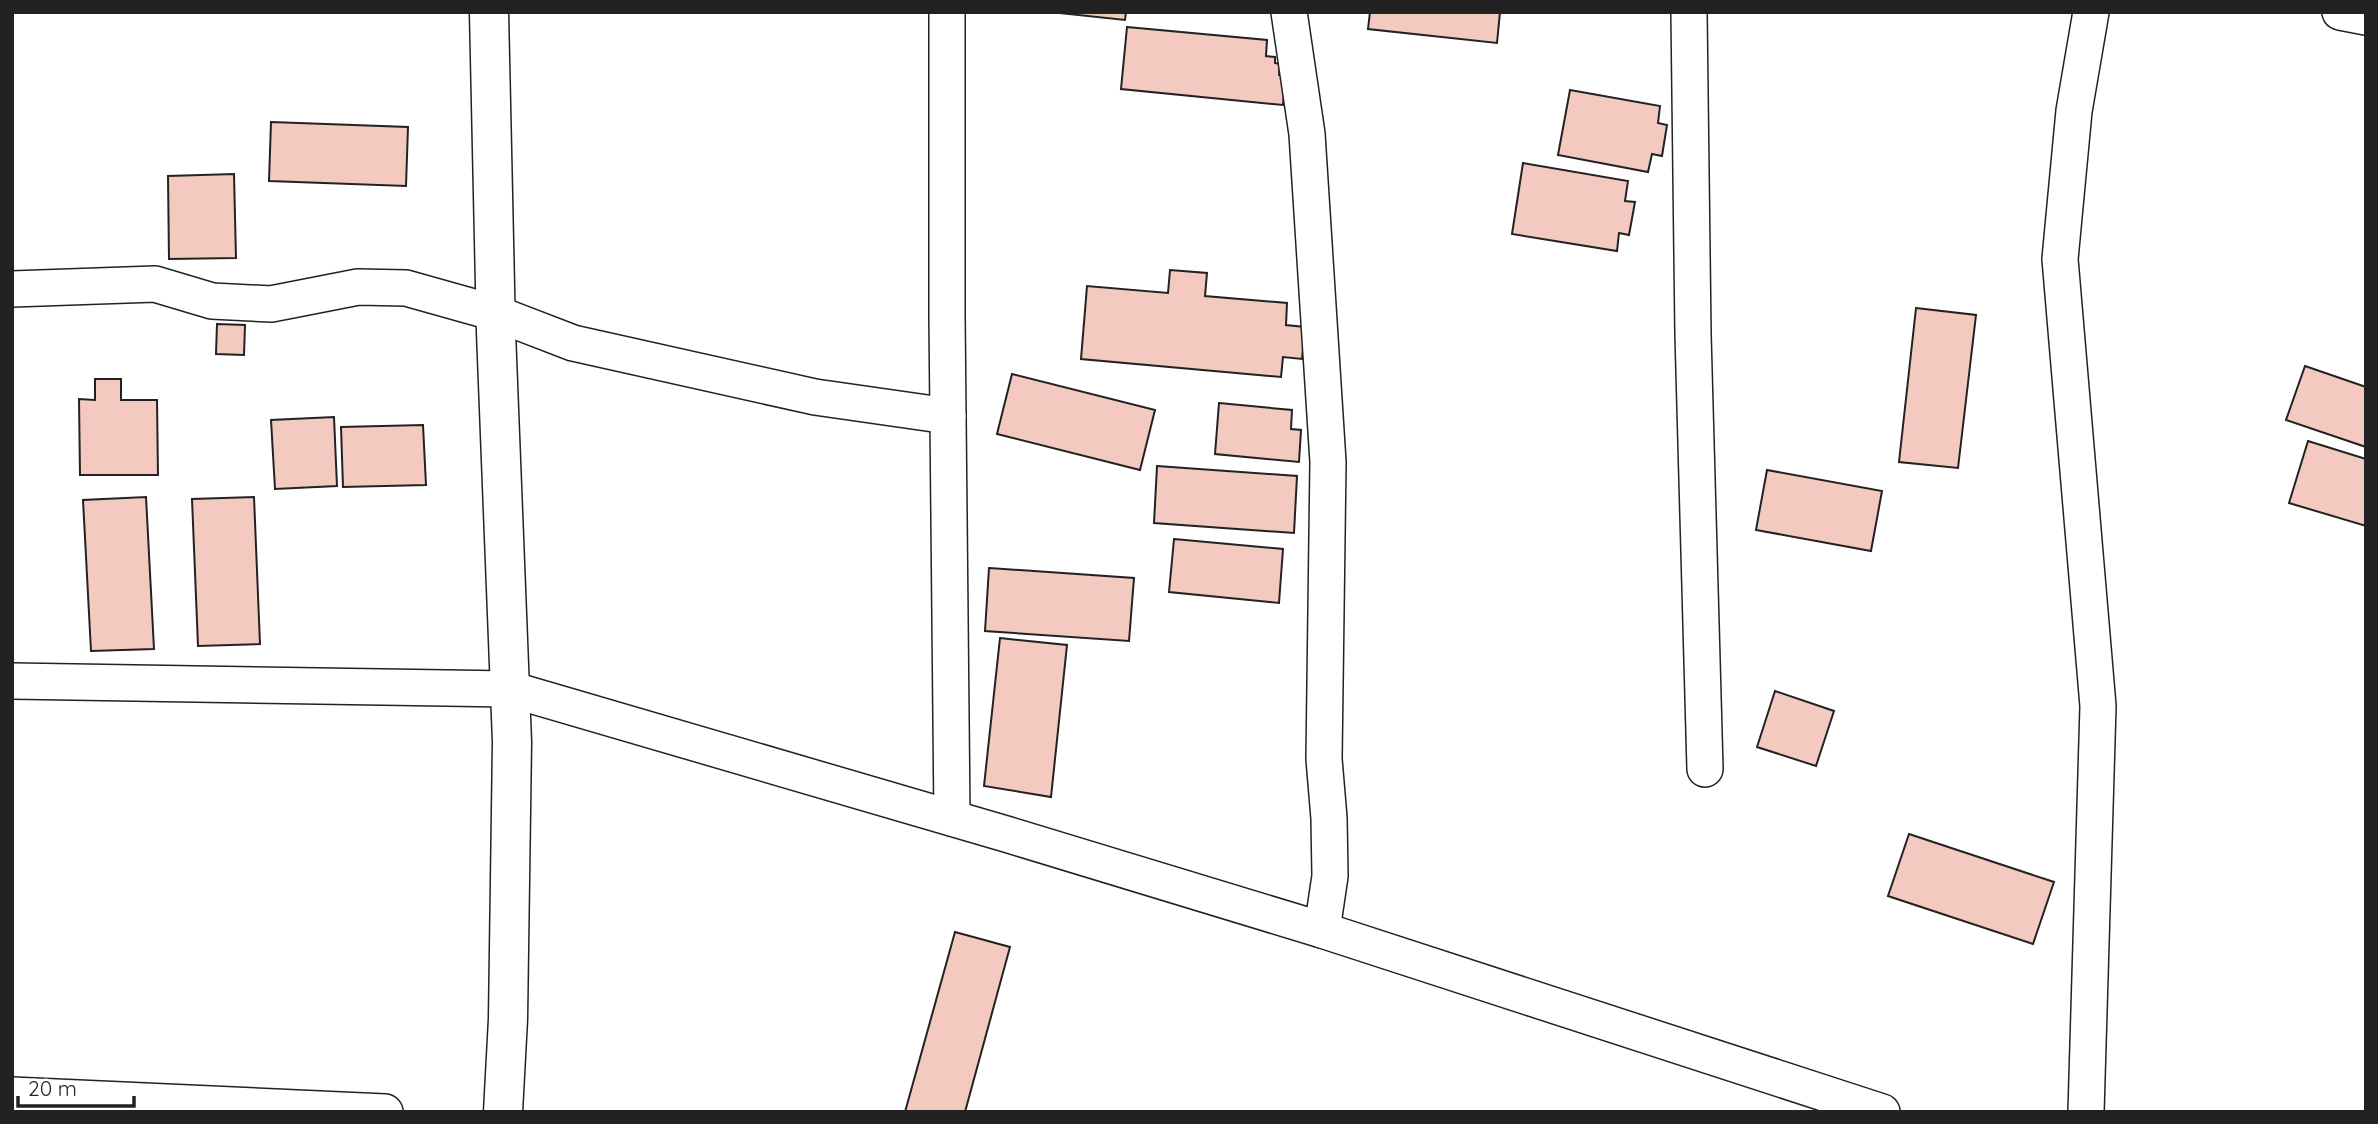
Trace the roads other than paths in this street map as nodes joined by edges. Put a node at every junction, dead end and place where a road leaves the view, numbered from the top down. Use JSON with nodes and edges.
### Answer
{"nodes":[{"id":1,"x":489,"y":12,"type":"edge"},
{"id":2,"x":947,"y":12,"type":"edge"},
{"id":3,"x":1289,"y":12,"type":"edge"},
{"id":4,"x":1689,"y":12,"type":"edge"},
{"id":5,"x":2091,"y":12,"type":"edge"},
{"id":6,"x":2340,"y":12,"type":"edge"},
{"id":7,"x":2366,"y":17,"type":"edge"},
{"id":8,"x":12,"y":289,"type":"edge"},
{"id":9,"x":495,"y":313,"type":"junction"},
{"id":10,"x":948,"y":416,"type":"junction"},
{"id":11,"x":12,"y":681,"type":"edge"},
{"id":12,"x":510,"y":689,"type":"junction"},
{"id":13,"x":1705,"y":769,"type":"dead end"},
{"id":14,"x":952,"y":818,"type":"junction"},
{"id":15,"x":1322,"y":930,"type":"junction"},
{"id":16,"x":12,"y":1096,"type":"edge"},
{"id":17,"x":1819,"y":1102,"type":"edge"},
{"id":18,"x":385,"y":1112,"type":"edge"},
{"id":19,"x":502,"y":1112,"type":"edge"},
{"id":20,"x":1882,"y":1112,"type":"edge"},
{"id":21,"x":2086,"y":1112,"type":"edge"}],
"edges":[{"from":1,"to":9,"type":"street"},
{"from":2,"to":10,"type":"street"},
{"from":3,"to":15,"type":"street"},
{"from":4,"to":13,"type":"street"},
{"from":5,"to":21,"type":"street"},
{"from":6,"to":7,"type":"street"},
{"from":8,"to":9,"type":"street"},
{"from":9,"to":10,"type":"street"},
{"from":9,"to":12,"type":"street"},
{"from":10,"to":14,"type":"street"},
{"from":11,"to":12,"type":"street"},
{"from":12,"to":14,"type":"street"},
{"from":12,"to":19,"type":"street"},
{"from":14,"to":15,"type":"street"},
{"from":15,"to":17,"type":"street"},
{"from":16,"to":18,"type":"street"},
{"from":17,"to":20,"type":"street"}]}
